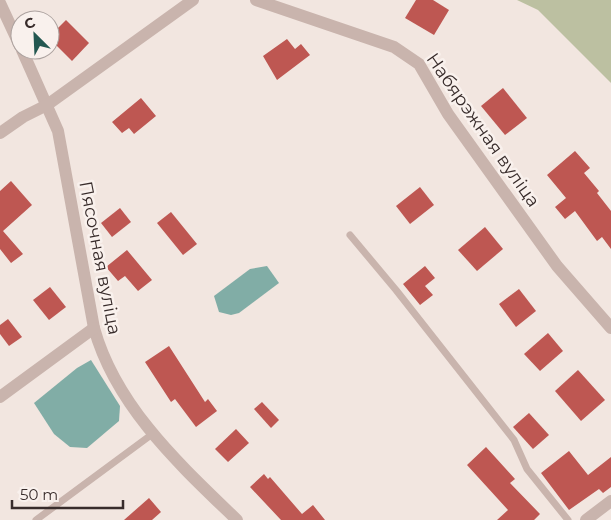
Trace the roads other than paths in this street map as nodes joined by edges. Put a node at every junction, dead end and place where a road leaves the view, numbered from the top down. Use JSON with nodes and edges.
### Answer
{"nodes":[{"id":1,"x":193,"y":0,"type":"edge"},
{"id":2,"x":256,"y":0,"type":"edge"},
{"id":3,"x":0,"y":3,"type":"edge"},
{"id":4,"x":10,"y":24,"type":"edge"},
{"id":5,"x":26,"y":60,"type":"edge"},
{"id":6,"x":47,"y":106,"type":"junction"},
{"id":7,"x":0,"y":133,"type":"edge"},
{"id":8,"x":350,"y":235,"type":"dead end"},
{"id":9,"x":94,"y":328,"type":"junction"},
{"id":10,"x":611,"y":328,"type":"edge"},
{"id":11,"x":0,"y":397,"type":"edge"},
{"id":12,"x":151,"y":435,"type":"junction"},
{"id":13,"x":611,"y":501,"type":"edge"},
{"id":14,"x":36,"y":520,"type":"edge"},
{"id":15,"x":237,"y":520,"type":"edge"},
{"id":16,"x":568,"y":520,"type":"edge"},
{"id":17,"x":586,"y":520,"type":"edge"}],
"edges":[{"from":1,"to":6,"type":"street"},
{"from":2,"to":10,"type":"street","name":"Набярэжная вуліца"},
{"from":3,"to":4,"type":"street"},
{"from":5,"to":6,"type":"street","name":"Пясочная вуліца"},
{"from":6,"to":7,"type":"street"},
{"from":6,"to":9,"type":"street","name":"Пясочная вуліца"},
{"from":8,"to":16,"type":"lane"},
{"from":9,"to":11,"type":"street"},
{"from":9,"to":12,"type":"street","name":"Пясочная вуліца"},
{"from":12,"to":14,"type":"lane"},
{"from":12,"to":15,"type":"street","name":"Пясочная вуліца"},
{"from":13,"to":17,"type":"street"}]}
